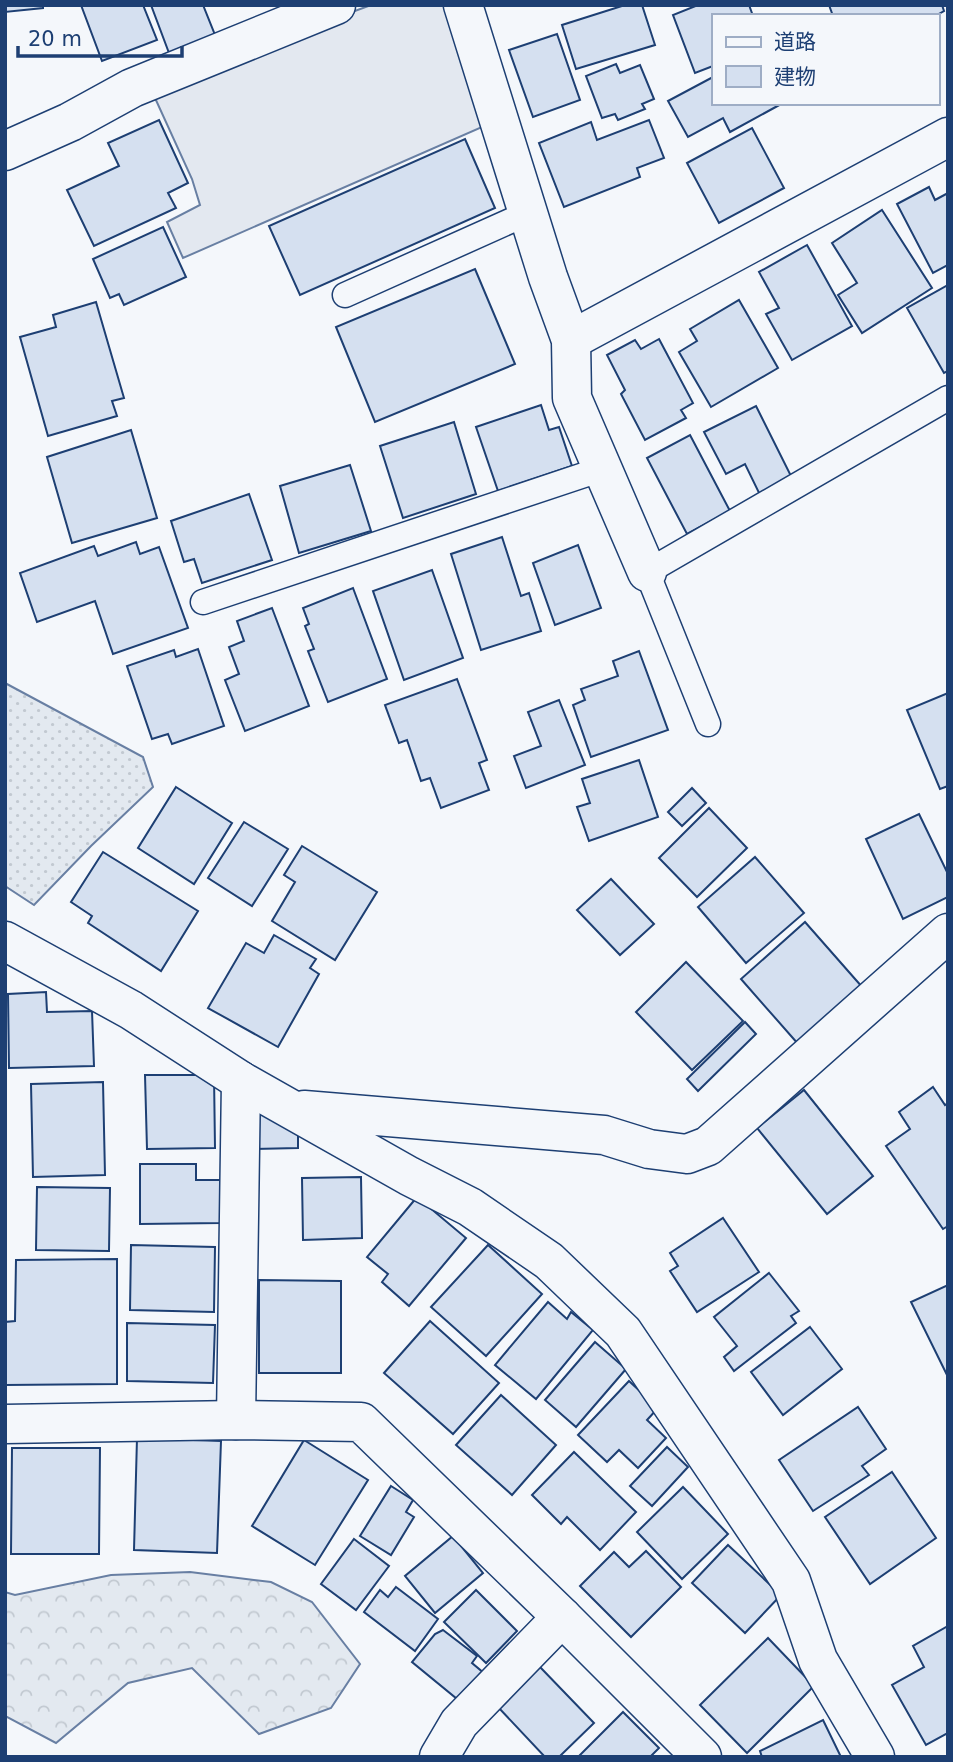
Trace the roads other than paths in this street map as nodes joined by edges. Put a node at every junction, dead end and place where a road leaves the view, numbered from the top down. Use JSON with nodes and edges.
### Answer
{"nodes":[{"id":1,"x":336,"y":5,"type":"edge"},
{"id":2,"x":463,"y":5,"type":"edge"},
{"id":3,"x":948,"y":137,"type":"edge"},
{"id":4,"x":5,"y":151,"type":"edge"},
{"id":5,"x":528,"y":213,"type":"junction"},
{"id":6,"x":345,"y":295,"type":"dead end"},
{"id":7,"x":571,"y":340,"type":"junction"},
{"id":8,"x":948,"y":398,"type":"edge"},
{"id":9,"x":602,"y":469,"type":"junction"},
{"id":10,"x":646,"y":572,"type":"junction"},
{"id":11,"x":203,"y":602,"type":"dead end"},
{"id":12,"x":708,"y":724,"type":"dead end"},
{"id":13,"x":948,"y":933,"type":"edge"},
{"id":14,"x":5,"y":941,"type":"edge"},
{"id":15,"x":241,"y":1081,"type":"junction"},
{"id":16,"x":293,"y":1109,"type":"junction"},
{"id":17,"x":236,"y":1420,"type":"junction"},
{"id":18,"x":5,"y":1424,"type":"edge"},
{"id":19,"x":562,"y":1617,"type":"junction"},
{"id":20,"x":439,"y":1757,"type":"edge"},
{"id":21,"x":702,"y":1757,"type":"edge"},
{"id":22,"x":875,"y":1757,"type":"edge"}],
"edges":[{"from":1,"to":4,"type":"street"},
{"from":2,"to":5,"type":"street"},
{"from":3,"to":7,"type":"street"},
{"from":5,"to":6,"type":"lane"},
{"from":5,"to":7,"type":"street"},
{"from":7,"to":9,"type":"street"},
{"from":8,"to":10,"type":"lane"},
{"from":9,"to":10,"type":"street"},
{"from":9,"to":11,"type":"lane"},
{"from":10,"to":12,"type":"lane"},
{"from":13,"to":16,"type":"street"},
{"from":14,"to":15,"type":"street"},
{"from":15,"to":16,"type":"street"},
{"from":15,"to":17,"type":"street"},
{"from":16,"to":22,"type":"street"},
{"from":17,"to":18,"type":"street"},
{"from":17,"to":19,"type":"street"},
{"from":19,"to":20,"type":"street"},
{"from":19,"to":21,"type":"street"}]}
